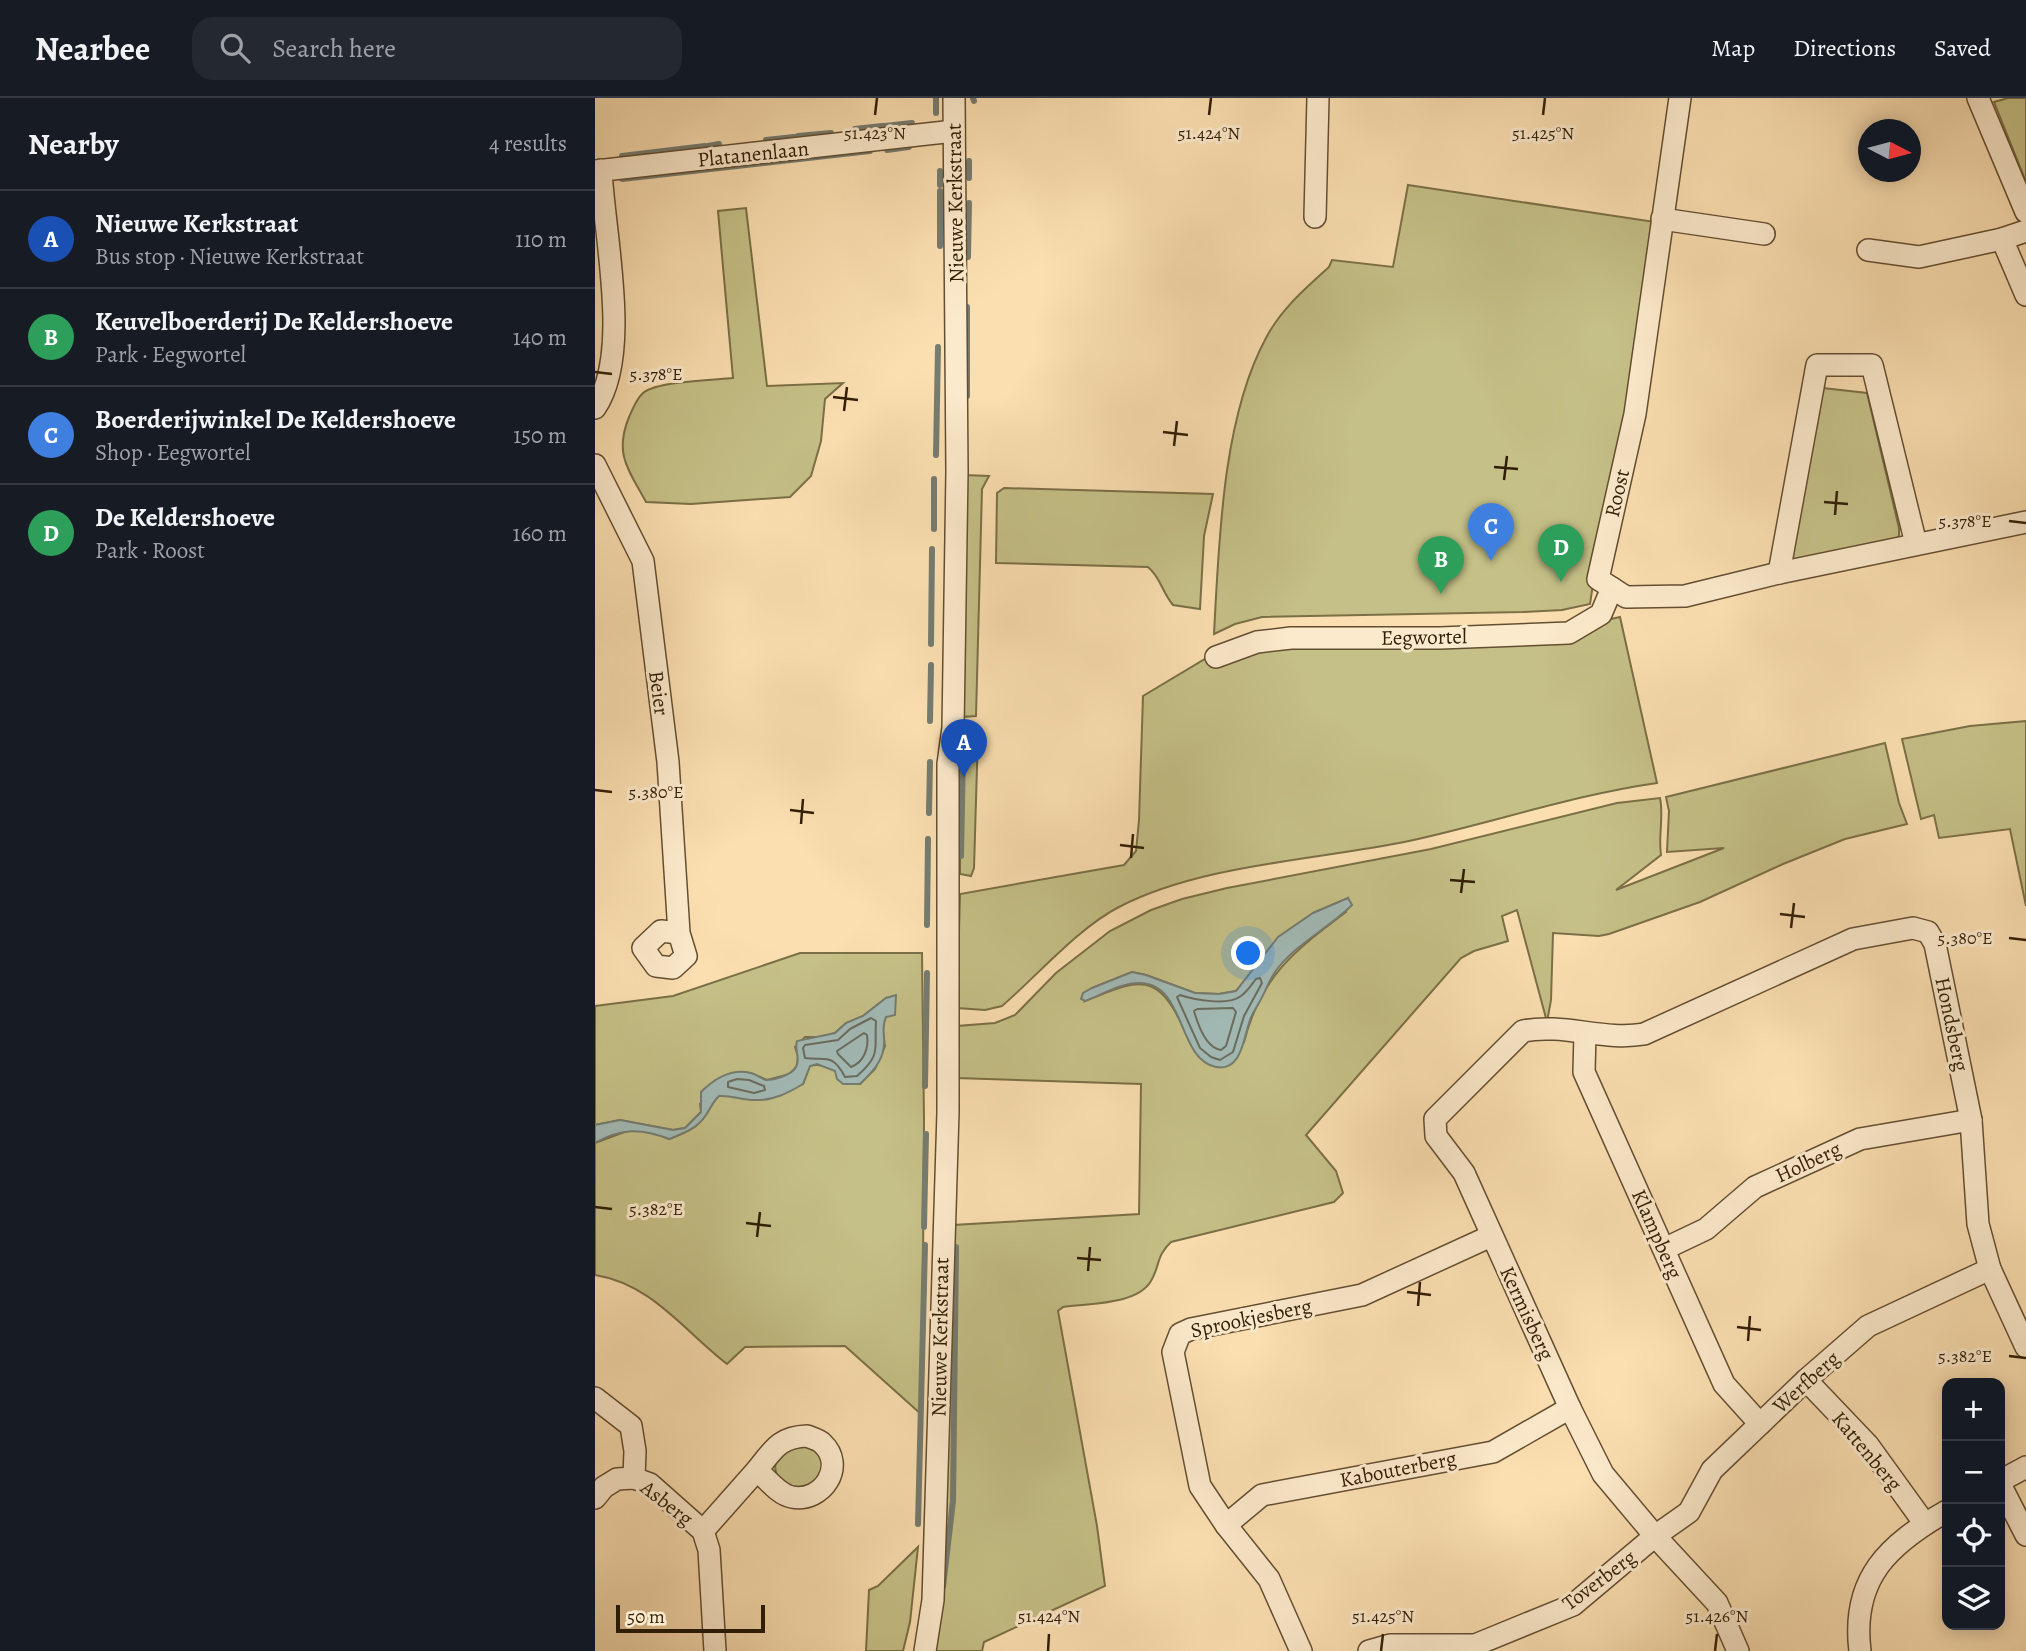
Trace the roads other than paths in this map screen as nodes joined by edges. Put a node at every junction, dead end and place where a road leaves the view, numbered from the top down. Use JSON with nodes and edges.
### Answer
{"nodes":[{"id":1,"x":954,"y":98,"type":"edge"},
{"id":2,"x":1318,"y":98,"type":"edge"},
{"id":3,"x":1680,"y":98,"type":"edge"},
{"id":4,"x":1977,"y":98,"type":"edge"},
{"id":5,"x":954,"y":131,"type":"junction"},
{"id":6,"x":598,"y":171,"type":"edge"},
{"id":7,"x":2026,"y":212,"type":"edge"},
{"id":8,"x":1315,"y":217,"type":"dead end"},
{"id":9,"x":1663,"y":219,"type":"junction"},
{"id":10,"x":2026,"y":231,"type":"edge"},
{"id":11,"x":1764,"y":234,"type":"dead end"},
{"id":12,"x":2001,"y":239,"type":"junction"},
{"id":13,"x":1868,"y":250,"type":"dead end"},
{"id":14,"x":2026,"y":295,"type":"edge"},
{"id":15,"x":595,"y":408,"type":"edge"},
{"id":16,"x":595,"y":465,"type":"edge"},
{"id":17,"x":2026,"y":522,"type":"edge"},
{"id":18,"x":1916,"y":544,"type":"junction"},
{"id":19,"x":1779,"y":573,"type":"junction"},
{"id":20,"x":1612,"y":589,"type":"junction"},
{"id":21,"x":1216,"y":657,"type":"dead end"},
{"id":22,"x":679,"y":933,"type":"dead end"},
{"id":23,"x":1585,"y":1033,"type":"junction"},
{"id":24,"x":1971,"y":1119,"type":"junction"},
{"id":25,"x":1492,"y":1236,"type":"junction"},
{"id":26,"x":1664,"y":1249,"type":"junction"},
{"id":27,"x":1990,"y":1269,"type":"junction"},
{"id":28,"x":2026,"y":1347,"type":"edge"},
{"id":29,"x":1806,"y":1380,"type":"junction"},
{"id":30,"x":595,"y":1398,"type":"edge"},
{"id":31,"x":1570,"y":1408,"type":"junction"},
{"id":32,"x":1760,"y":1424,"type":"junction"},
{"id":33,"x":2026,"y":1467,"type":"edge"},
{"id":34,"x":757,"y":1470,"type":"dead end"},
{"id":35,"x":634,"y":1478,"type":"junction"},
{"id":36,"x":2005,"y":1480,"type":"edge"},
{"id":37,"x":2005,"y":1493,"type":"edge"},
{"id":38,"x":595,"y":1497,"type":"edge"},
{"id":39,"x":1942,"y":1514,"type":"edge"},
{"id":40,"x":1925,"y":1524,"type":"junction"},
{"id":41,"x":1226,"y":1525,"type":"junction"},
{"id":42,"x":703,"y":1531,"type":"junction"},
{"id":43,"x":2026,"y":1535,"type":"edge"},
{"id":44,"x":1655,"y":1536,"type":"junction"},
{"id":45,"x":1505,"y":1643,"type":"edge"},
{"id":46,"x":715,"y":1651,"type":"edge"},
{"id":47,"x":925,"y":1651,"type":"edge"},
{"id":48,"x":1301,"y":1651,"type":"edge"},
{"id":49,"x":1369,"y":1651,"type":"edge"},
{"id":50,"x":1738,"y":1651,"type":"edge"},
{"id":51,"x":1860,"y":1651,"type":"edge"}],
"edges":[{"from":1,"to":5,"type":"street","name":"Nieuwe Kerkstraat"},
{"from":2,"to":8,"type":"street"},
{"from":3,"to":9,"type":"street","name":"Roost"},
{"from":4,"to":7,"type":"street"},
{"from":5,"to":6,"type":"street","name":"Platanenlaan"},
{"from":5,"to":47,"type":"street","name":"Nieuwe Kerkstraat"},
{"from":6,"to":15,"type":"street"},
{"from":9,"to":11,"type":"street"},
{"from":9,"to":20,"type":"street","name":"Roost"},
{"from":10,"to":12,"type":"street"},
{"from":12,"to":13,"type":"street"},
{"from":12,"to":14,"type":"street"},
{"from":16,"to":22,"type":"street","name":"Beier"},
{"from":17,"to":18,"type":"street"},
{"from":18,"to":19,"type":"street"},
{"from":18,"to":19,"type":"street"},
{"from":19,"to":20,"type":"street"},
{"from":20,"to":21,"type":"street","name":"Eegwortel"},
{"from":23,"to":24,"type":"street","name":"Hondsberg"},
{"from":23,"to":25,"type":"street","name":"Kermisberg"},
{"from":23,"to":26,"type":"street","name":"Klampberg"},
{"from":24,"to":26,"type":"street","name":"Holberg"},
{"from":24,"to":27,"type":"street","name":"Hondsberg"},
{"from":25,"to":31,"type":"street","name":"Kermisberg"},
{"from":25,"to":41,"type":"street","name":"Sprookjesberg"},
{"from":26,"to":32,"type":"street","name":"Klampberg"},
{"from":27,"to":28,"type":"street","name":"Hondsberg"},
{"from":27,"to":29,"type":"street","name":"Werfberg"},
{"from":29,"to":32,"type":"street","name":"Werfberg"},
{"from":29,"to":40,"type":"street","name":"Kattenberg"},
{"from":30,"to":35,"type":"street"},
{"from":31,"to":41,"type":"street","name":"Kabouterberg"},
{"from":31,"to":44,"type":"street","name":"Kermisberg"},
{"from":32,"to":44,"type":"street","name":"Werfberg"},
{"from":33,"to":36,"type":"street"},
{"from":34,"to":42,"type":"street","name":"Asberg"},
{"from":35,"to":38,"type":"street","name":"Asberg"},
{"from":35,"to":42,"type":"street","name":"Asberg"},
{"from":37,"to":43,"type":"street"},
{"from":39,"to":40,"type":"street"},
{"from":40,"to":51,"type":"street"},
{"from":41,"to":48,"type":"street","name":"Sprookjesberg"},
{"from":42,"to":46,"type":"street","name":"Asberg"},
{"from":44,"to":45,"type":"street","name":"Toverberg"},
{"from":44,"to":50,"type":"street","name":"Kermisberg"},
{"from":45,"to":49,"type":"street","name":"Toverberg"}]}
